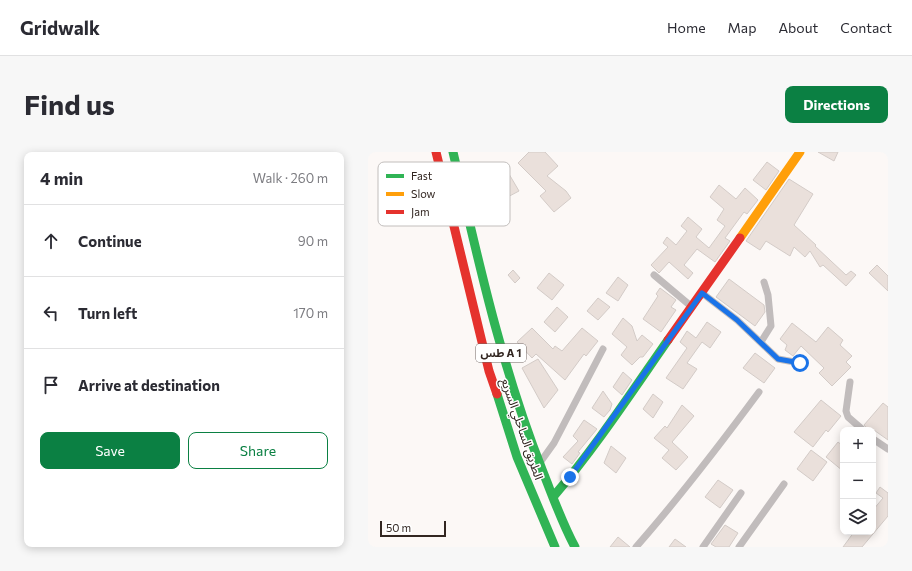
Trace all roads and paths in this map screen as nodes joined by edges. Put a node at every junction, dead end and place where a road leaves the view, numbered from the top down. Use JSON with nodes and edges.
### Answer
{"nodes":[{"id":1,"x":436,"y":152,"type":"edge"},
{"id":2,"x":453,"y":152,"type":"edge"},
{"id":3,"x":800,"y":152,"type":"edge"},
{"id":4,"x":438,"y":162,"type":"edge"},
{"id":5,"x":455,"y":162,"type":"edge"},
{"id":6,"x":454,"y":226,"type":"edge"},
{"id":7,"x":471,"y":226,"type":"edge"},
{"id":8,"x":654,"y":275,"type":"dead end"},
{"id":9,"x":764,"y":282,"type":"dead end"},
{"id":10,"x":702,"y":293,"type":"junction"},
{"id":11,"x":692,"y":307,"type":"junction"},
{"id":12,"x":761,"y":342,"type":"junction"},
{"id":13,"x":604,"y":349,"type":"dead end"},
{"id":14,"x":800,"y":363,"type":"dead end"},
{"id":15,"x":850,"y":382,"type":"dead end"},
{"id":16,"x":759,"y":392,"type":"dead end"},
{"id":17,"x":860,"y":427,"type":"edge"},
{"id":18,"x":876,"y":441,"type":"edge"},
{"id":19,"x":888,"y":449,"type":"edge"},
{"id":20,"x":539,"y":464,"type":"junction"},
{"id":21,"x":784,"y":484,"type":"dead end"},
{"id":22,"x":741,"y":493,"type":"dead end"},
{"id":23,"x":553,"y":498,"type":"junction"},
{"id":24,"x":555,"y":547,"type":"edge"},
{"id":25,"x":575,"y":547,"type":"edge"},
{"id":26,"x":636,"y":547,"type":"edge"},
{"id":27,"x":703,"y":547,"type":"edge"},
{"id":28,"x":739,"y":547,"type":"edge"}],
"edges":[{"from":1,"to":4,"type":"main road","name":"الطريق الساحلي السريع","number":"طس A 1"},
{"from":2,"to":5,"type":"main road","name":"الطريق الساحلي السريع","number":"طس A 1"},
{"from":3,"to":10,"type":"main road"},
{"from":6,"to":24,"type":"main road","name":"الطريق الساحلي السريع","number":"طس A 1"},
{"from":7,"to":20,"type":"main road","name":"الطريق الساحلي السريع","number":"طس A 1"},
{"from":8,"to":11,"type":"street"},
{"from":9,"to":12,"type":"street"},
{"from":10,"to":11,"type":"main road"},
{"from":10,"to":12,"type":"street"},
{"from":11,"to":23,"type":"main road"},
{"from":12,"to":14,"type":"street"},
{"from":13,"to":20,"type":"street"},
{"from":15,"to":17,"type":"street"},
{"from":16,"to":26,"type":"street"},
{"from":18,"to":19,"type":"street"},
{"from":20,"to":23,"type":"main road","name":"الطريق الساحلي السريع","number":"طس A 1"},
{"from":21,"to":28,"type":"street"},
{"from":22,"to":27,"type":"street"},
{"from":23,"to":25,"type":"main road","name":"الطريق الساحلي السريع","number":"طس A 1"}]}
